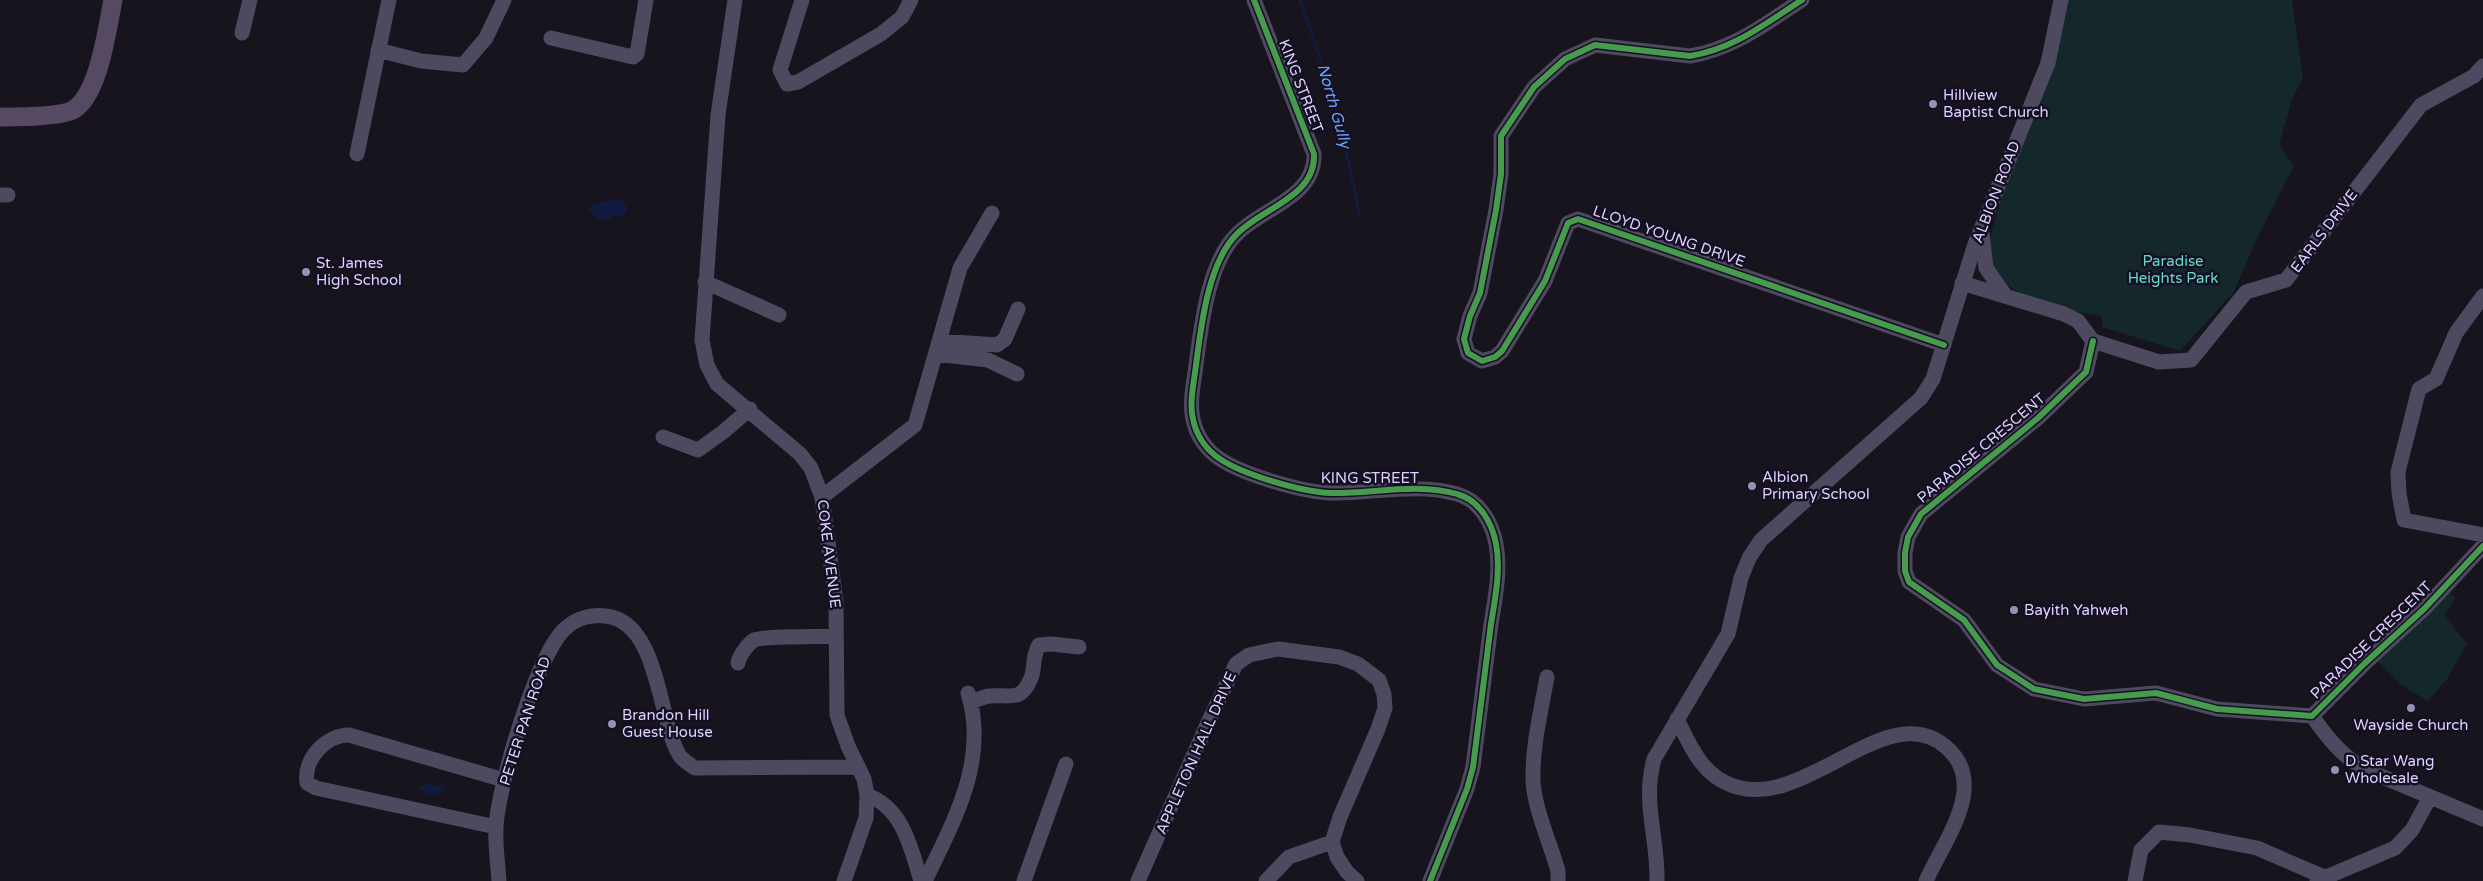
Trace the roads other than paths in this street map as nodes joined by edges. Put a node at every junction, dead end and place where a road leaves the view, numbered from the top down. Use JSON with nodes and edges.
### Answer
{"nodes":[{"id":1,"x":113,"y":0,"type":"edge"},
{"id":2,"x":250,"y":0,"type":"edge"},
{"id":3,"x":389,"y":0,"type":"edge"},
{"id":4,"x":504,"y":0,"type":"edge"},
{"id":5,"x":646,"y":0,"type":"edge"},
{"id":6,"x":735,"y":0,"type":"edge"},
{"id":7,"x":802,"y":0,"type":"edge"},
{"id":8,"x":911,"y":0,"type":"edge"},
{"id":9,"x":1254,"y":0,"type":"edge"},
{"id":10,"x":1802,"y":0,"type":"edge"},
{"id":11,"x":2061,"y":0,"type":"edge"},
{"id":12,"x":242,"y":33,"type":"dead end"},
{"id":13,"x":551,"y":38,"type":"dead end"},
{"id":14,"x":378,"y":50,"type":"junction"},
{"id":15,"x":2483,"y":66,"type":"edge"},
{"id":16,"x":0,"y":117,"type":"edge"},
{"id":17,"x":357,"y":154,"type":"dead end"},
{"id":18,"x":992,"y":213,"type":"dead end"},
{"id":19,"x":1981,"y":229,"type":"junction"},
{"id":20,"x":1964,"y":276,"type":"junction"},
{"id":21,"x":706,"y":282,"type":"junction"},
{"id":22,"x":2005,"y":295,"type":"junction"},
{"id":23,"x":2483,"y":296,"type":"edge"},
{"id":24,"x":1018,"y":310,"type":"dead end"},
{"id":25,"x":779,"y":315,"type":"dead end"},
{"id":26,"x":2093,"y":341,"type":"junction"},
{"id":27,"x":1944,"y":345,"type":"junction"},
{"id":28,"x":938,"y":348,"type":"junction"},
{"id":29,"x":1017,"y":374,"type":"dead end"},
{"id":30,"x":750,"y":409,"type":"junction"},
{"id":31,"x":663,"y":437,"type":"dead end"},
{"id":32,"x":822,"y":496,"type":"junction"},
{"id":33,"x":2480,"y":538,"type":"edge"},
{"id":34,"x":836,"y":636,"type":"junction"},
{"id":35,"x":1079,"y":647,"type":"dead end"},
{"id":36,"x":738,"y":662,"type":"dead end"},
{"id":37,"x":1546,"y":677,"type":"dead end"},
{"id":38,"x":2312,"y":716,"type":"junction"},
{"id":39,"x":1677,"y":719,"type":"junction"},
{"id":40,"x":1066,"y":764,"type":"dead end"},
{"id":41,"x":858,"y":767,"type":"junction"},
{"id":42,"x":504,"y":780,"type":"junction"},
{"id":43,"x":867,"y":795,"type":"junction"},
{"id":44,"x":2430,"y":797,"type":"junction"},
{"id":45,"x":2483,"y":819,"type":"edge"},
{"id":46,"x":496,"y":828,"type":"junction"},
{"id":47,"x":1332,"y":842,"type":"junction"},
{"id":48,"x":2320,"y":879,"type":"edge"},
{"id":49,"x":500,"y":881,"type":"edge"},
{"id":50,"x":844,"y":881,"type":"edge"},
{"id":51,"x":921,"y":881,"type":"edge"},
{"id":52,"x":925,"y":881,"type":"edge"},
{"id":53,"x":1024,"y":881,"type":"edge"},
{"id":54,"x":1138,"y":881,"type":"edge"},
{"id":55,"x":1266,"y":881,"type":"edge"},
{"id":56,"x":1357,"y":881,"type":"edge"},
{"id":57,"x":1430,"y":881,"type":"edge"},
{"id":58,"x":1558,"y":881,"type":"edge"},
{"id":59,"x":1657,"y":881,"type":"edge"},
{"id":60,"x":1926,"y":881,"type":"edge"},
{"id":61,"x":2135,"y":881,"type":"edge"}],
"edges":[{"from":1,"to":16,"type":"main road"},
{"from":2,"to":12,"type":"street"},
{"from":3,"to":14,"type":"street"},
{"from":4,"to":14,"type":"street"},
{"from":5,"to":13,"type":"street"},
{"from":6,"to":21,"type":"street","name":"COKE AVENUE"},
{"from":7,"to":8,"type":"street"},
{"from":9,"to":57,"type":"street","name":"KING STREET"},
{"from":10,"to":27,"type":"street","name":"LLOYD YOUNG DRIVE"},
{"from":11,"to":19,"type":"street","name":"ALBION ROAD"},
{"from":14,"to":17,"type":"street"},
{"from":15,"to":26,"type":"street","name":"EARLS DRIVE"},
{"from":18,"to":28,"type":"street"},
{"from":19,"to":20,"type":"street","name":"ALBION ROAD"},
{"from":19,"to":22,"type":"street"},
{"from":20,"to":22,"type":"street"},
{"from":20,"to":27,"type":"street","name":"ALBION ROAD"},
{"from":21,"to":25,"type":"street"},
{"from":21,"to":30,"type":"street","name":"COKE AVENUE"},
{"from":22,"to":26,"type":"street"},
{"from":23,"to":33,"type":"street"},
{"from":24,"to":28,"type":"street"},
{"from":26,"to":38,"type":"street","name":"PARADISE CRESCENT"},
{"from":27,"to":39,"type":"street"},
{"from":28,"to":29,"type":"street"},
{"from":28,"to":32,"type":"street"},
{"from":30,"to":31,"type":"street"},
{"from":30,"to":32,"type":"street","name":"COKE AVENUE"},
{"from":32,"to":34,"type":"street","name":"COKE AVENUE"},
{"from":33,"to":38,"type":"street","name":"PARADISE CRESCENT"},
{"from":34,"to":36,"type":"street"},
{"from":34,"to":41,"type":"street","name":"COKE AVENUE"},
{"from":35,"to":52,"type":"street"},
{"from":37,"to":58,"type":"street"},
{"from":38,"to":44,"type":"street"},
{"from":39,"to":59,"type":"street"},
{"from":39,"to":60,"type":"street"},
{"from":40,"to":53,"type":"street"},
{"from":41,"to":42,"type":"street","name":"PETER PAN ROAD"},
{"from":41,"to":43,"type":"street","name":"COKE AVENUE"},
{"from":42,"to":46,"type":"street","name":"PETER PAN ROAD"},
{"from":42,"to":46,"type":"street"},
{"from":43,"to":50,"type":"street","name":"COKE AVENUE"},
{"from":43,"to":51,"type":"street"},
{"from":44,"to":45,"type":"street"},
{"from":44,"to":48,"type":"street"},
{"from":46,"to":49,"type":"street","name":"PETER PAN ROAD"},
{"from":47,"to":54,"type":"street","name":"APPLETON HALL DRIVE"},
{"from":47,"to":55,"type":"street"},
{"from":47,"to":56,"type":"street"},
{"from":48,"to":61,"type":"street"}]}
